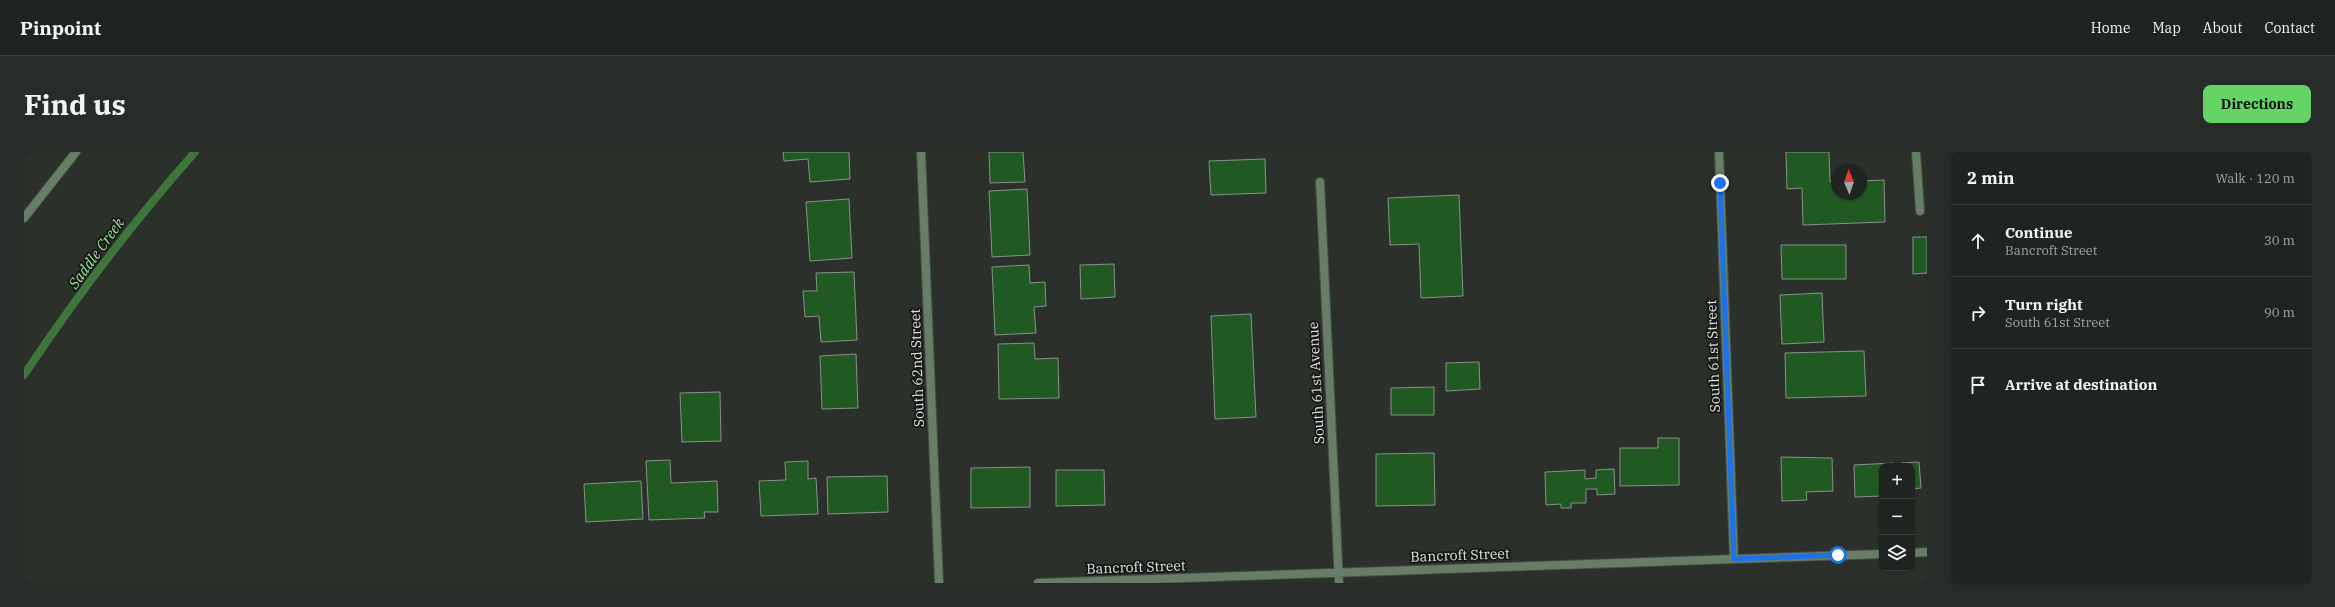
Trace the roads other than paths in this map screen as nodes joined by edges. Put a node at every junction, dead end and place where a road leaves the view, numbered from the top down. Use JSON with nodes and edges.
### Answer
{"nodes":[{"id":1,"x":76,"y":152,"type":"edge"},
{"id":2,"x":921,"y":152,"type":"edge"},
{"id":3,"x":1719,"y":152,"type":"edge"},
{"id":4,"x":1916,"y":152,"type":"edge"},
{"id":5,"x":1320,"y":182,"type":"dead end"},
{"id":6,"x":1920,"y":211,"type":"dead end"},
{"id":7,"x":24,"y":218,"type":"edge"},
{"id":8,"x":1927,"y":552,"type":"edge"},
{"id":9,"x":1915,"y":553,"type":"edge"},
{"id":10,"x":1879,"y":554,"type":"edge"},
{"id":11,"x":1734,"y":559,"type":"junction"},
{"id":12,"x":1338,"y":573,"type":"junction"},
{"id":13,"x":939,"y":583,"type":"edge"},
{"id":14,"x":1038,"y":583,"type":"edge"},
{"id":15,"x":1339,"y":583,"type":"edge"}],
"edges":[{"from":1,"to":7,"type":"street"},
{"from":2,"to":13,"type":"street","name":"South 62nd Street"},
{"from":3,"to":11,"type":"street","name":"South 61st Street"},
{"from":4,"to":6,"type":"street"},
{"from":5,"to":12,"type":"street","name":"South 61st Avenue"},
{"from":8,"to":9,"type":"street"},
{"from":10,"to":11,"type":"street","name":"Bancroft Street"},
{"from":11,"to":12,"type":"street","name":"Bancroft Street"},
{"from":12,"to":14,"type":"street","name":"Bancroft Street"},
{"from":12,"to":15,"type":"street","name":"South 61st Avenue"}]}
